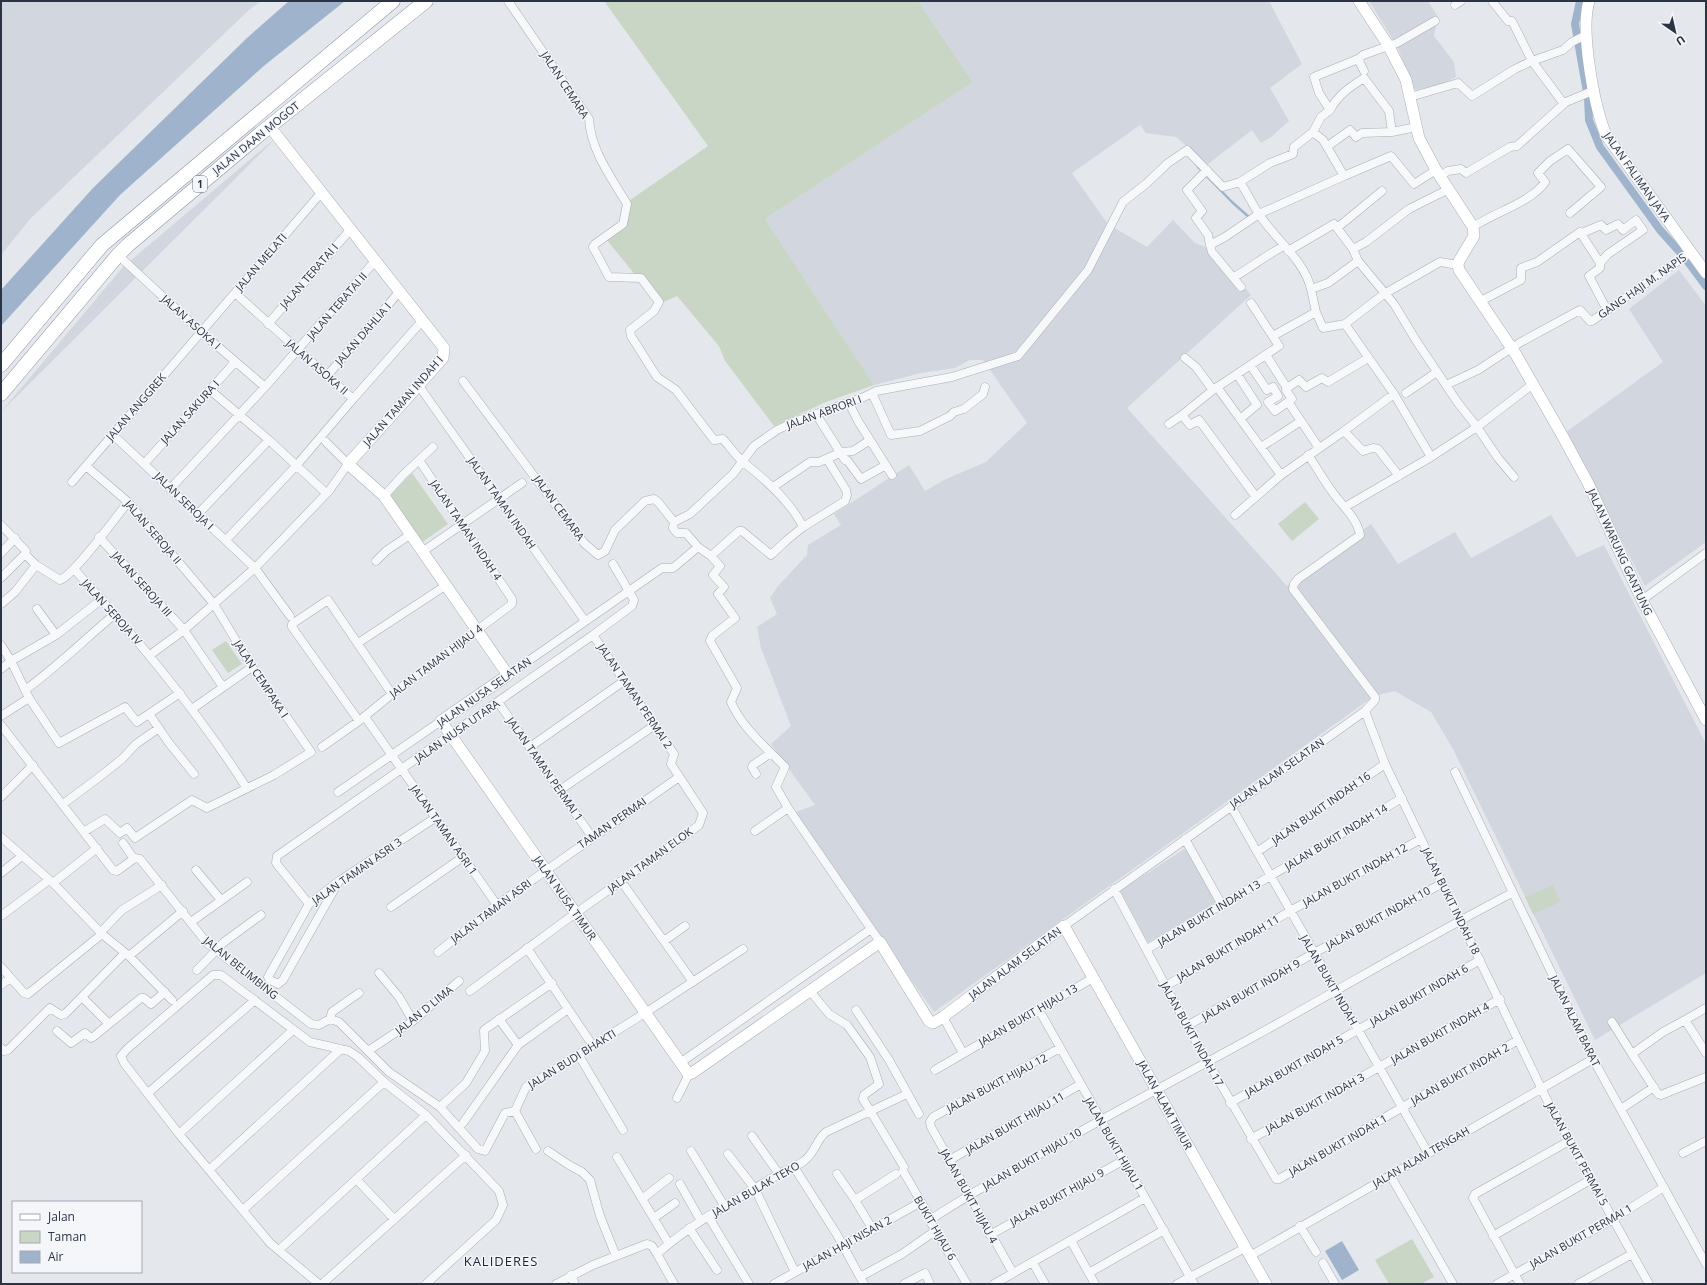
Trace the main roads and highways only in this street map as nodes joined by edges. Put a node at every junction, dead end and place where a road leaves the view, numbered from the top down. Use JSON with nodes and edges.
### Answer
{"nodes":[{"id":1,"x":393,"y":1,"type":"edge"},
{"id":2,"x":426,"y":1,"type":"edge"},
{"id":3,"x":1,"y":365,"type":"edge"},
{"id":4,"x":1,"y":394,"type":"edge"}],
"edges":[{"from":1,"to":3,"type":"highway","name":"JALAN DAAN MOGOT","number":"1"},
{"from":2,"to":4,"type":"highway","name":"JALAN DAAN MOGOT","number":"1"}]}
